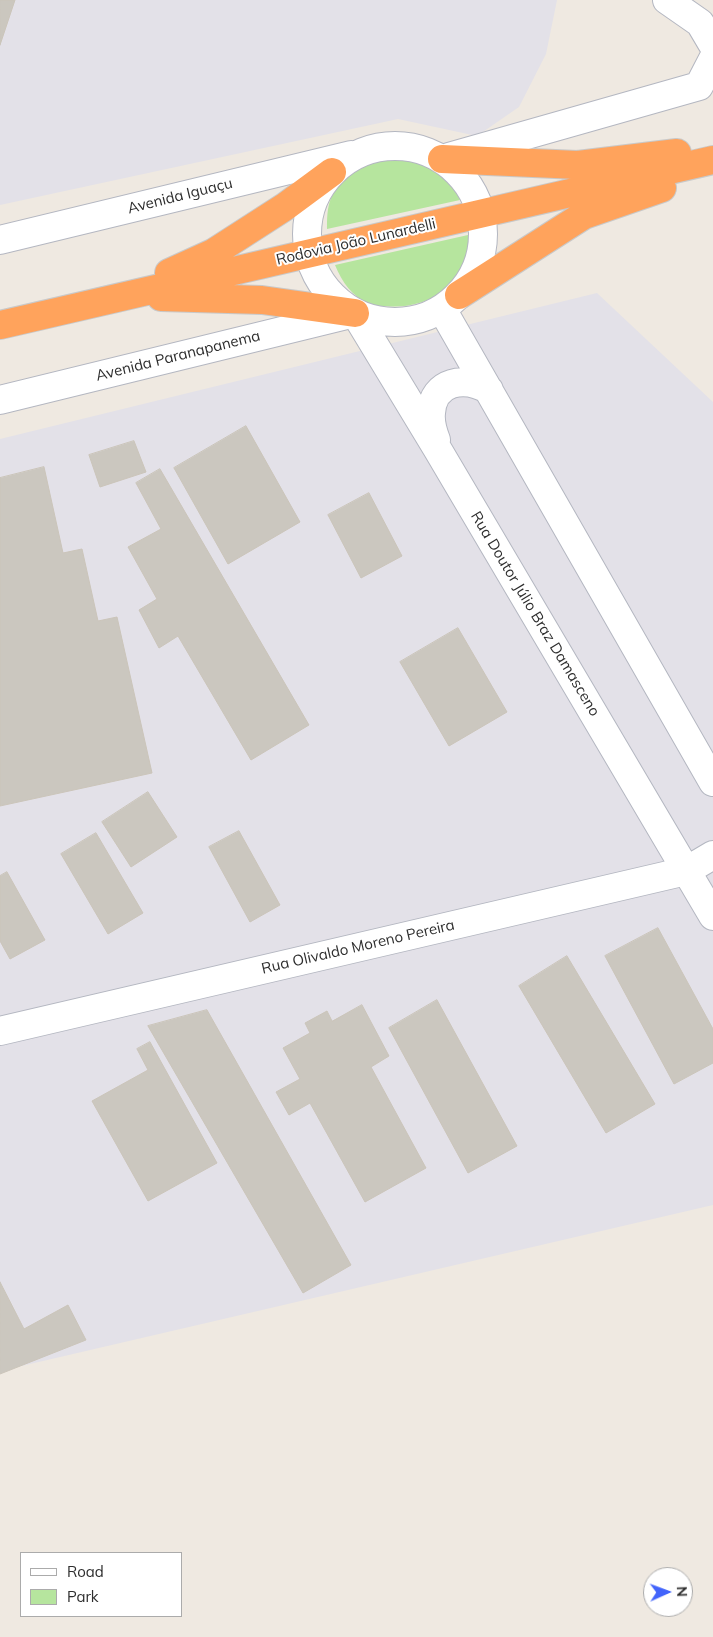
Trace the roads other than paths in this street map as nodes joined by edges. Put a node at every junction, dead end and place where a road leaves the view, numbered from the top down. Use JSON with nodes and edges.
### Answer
{"nodes":[{"id":1,"x":666,"y":0,"type":"edge"},
{"id":2,"x":713,"y":45,"type":"edge"},
{"id":3,"x":713,"y":59,"type":"edge"},
{"id":4,"x":713,"y":149,"type":"edge"},
{"id":5,"x":360,"y":153,"type":"junction"},
{"id":6,"x":442,"y":159,"type":"junction"},
{"id":7,"x":713,"y":160,"type":"edge"},
{"id":8,"x":713,"y":170,"type":"edge"},
{"id":9,"x":332,"y":172,"type":"junction"},
{"id":10,"x":481,"y":214,"type":"junction"},
{"id":11,"x":0,"y":240,"type":"edge"},
{"id":12,"x":310,"y":253,"type":"junction"},
{"id":13,"x":120,"y":296,"type":"junction"},
{"id":14,"x":450,"y":302,"type":"junction"},
{"id":15,"x":355,"y":313,"type":"junction"},
{"id":16,"x":0,"y":325,"type":"edge"},
{"id":17,"x":489,"y":390,"type":"junction"},
{"id":18,"x":0,"y":400,"type":"edge"},
{"id":19,"x":438,"y":450,"type":"junction"},
{"id":20,"x":713,"y":782,"type":"edge"},
{"id":21,"x":713,"y":855,"type":"edge"},
{"id":22,"x":686,"y":871,"type":"junction"},
{"id":23,"x":713,"y":916,"type":"edge"},
{"id":24,"x":0,"y":1031,"type":"edge"}],
"edges":[{"from":1,"to":2,"type":"street"},
{"from":3,"to":6,"type":"street"},
{"from":4,"to":6,"type":"highway"},
{"from":5,"to":6,"type":"street","name":"Avenida Iguaçu"},
{"from":5,"to":9,"type":"street"},
{"from":5,"to":11,"type":"street","name":"Avenida Iguaçu"},
{"from":6,"to":10,"type":"street","name":"Avenida Iguaçu"},
{"from":7,"to":10,"type":"highway","name":"Rodovia João Lunardelli"},
{"from":8,"to":14,"type":"highway"},
{"from":9,"to":12,"type":"street"},
{"from":9,"to":13,"type":"highway"},
{"from":10,"to":12,"type":"highway","name":"Rodovia João Lunardelli"},
{"from":10,"to":14,"type":"street","name":"Avenida Iguaçu"},
{"from":12,"to":13,"type":"highway","name":"Rodovia João Lunardelli"},
{"from":12,"to":15,"type":"street"},
{"from":13,"to":15,"type":"highway"},
{"from":13,"to":16,"type":"highway","name":"Rodovia João Lunardelli"},
{"from":14,"to":15,"type":"street"},
{"from":14,"to":17,"type":"street"},
{"from":15,"to":18,"type":"street","name":"Avenida Paranapanema"},
{"from":15,"to":19,"type":"street","name":"Rua Doutor Júlio Braz Damasceno"},
{"from":17,"to":19,"type":"street"},
{"from":17,"to":20,"type":"street"},
{"from":19,"to":22,"type":"street","name":"Rua Doutor Júlio Braz Damasceno"},
{"from":21,"to":22,"type":"street","name":"Rua Olivaldo Moreno Pereira"},
{"from":22,"to":23,"type":"street","name":"Rua Doutor Júlio Braz Damasceno"},
{"from":22,"to":24,"type":"street","name":"Rua Olivaldo Moreno Pereira"}]}
